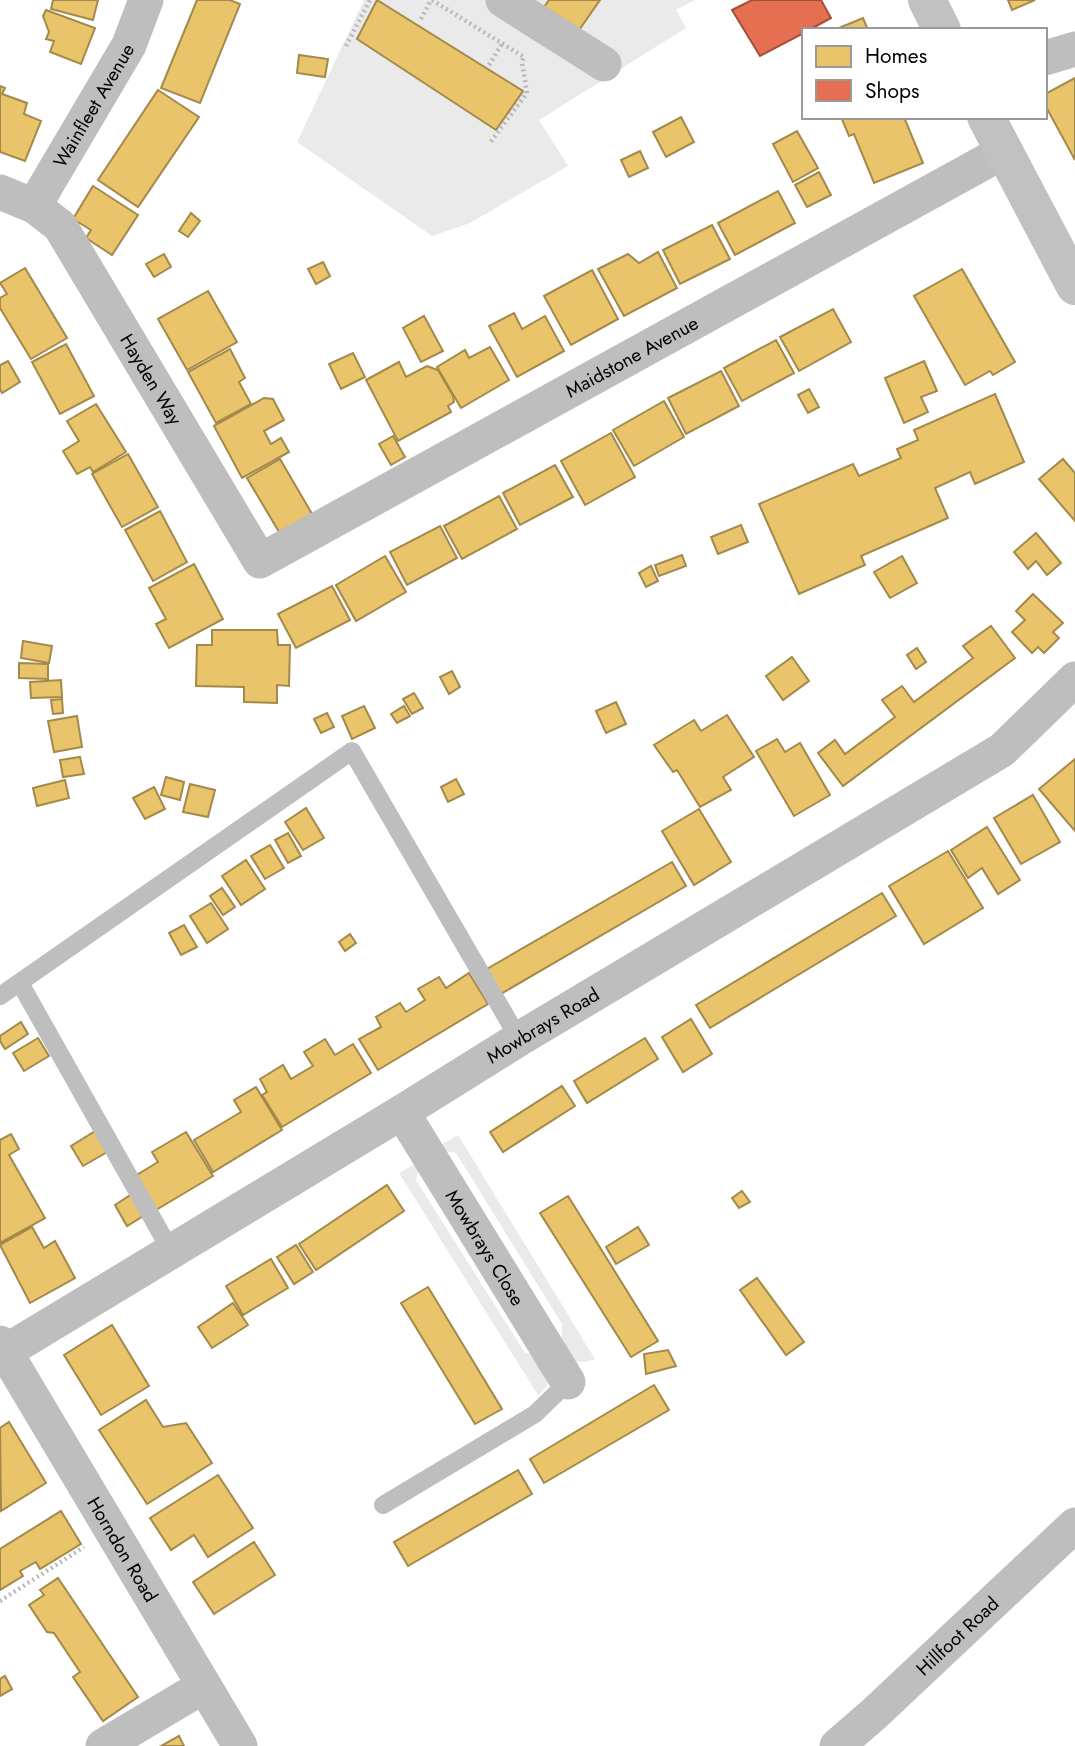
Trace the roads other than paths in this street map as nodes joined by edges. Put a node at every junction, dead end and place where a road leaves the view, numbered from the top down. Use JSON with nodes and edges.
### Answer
{"nodes":[{"id":1,"x":146,"y":0,"type":"edge"},
{"id":2,"x":503,"y":0,"type":"edge"},
{"id":3,"x":927,"y":0,"type":"edge"},
{"id":4,"x":942,"y":28,"type":"edge"},
{"id":5,"x":1075,"y":48,"type":"edge"},
{"id":6,"x":1047,"y":57,"type":"edge"},
{"id":7,"x":604,"y":64,"type":"dead end"},
{"id":8,"x":987,"y":119,"type":"edge"},
{"id":9,"x":1003,"y":152,"type":"junction"},
{"id":10,"x":10,"y":200,"type":"edge"},
{"id":11,"x":1075,"y":286,"type":"edge"},
{"id":12,"x":260,"y":561,"type":"joint"},
{"id":13,"x":1075,"y":679,"type":"edge"},
{"id":14,"x":20,"y":984,"type":"junction"},
{"id":15,"x":0,"y":996,"type":"edge"},
{"id":16,"x":519,"y":1039,"type":"junction"},
{"id":17,"x":402,"y":1112,"type":"junction"},
{"id":18,"x":172,"y":1253,"type":"junction"},
{"id":19,"x":2,"y":1350,"type":"edge"},
{"id":20,"x":568,"y":1382,"type":"joint"},
{"id":21,"x":383,"y":1505,"type":"dead end"},
{"id":22,"x":1075,"y":1525,"type":"edge"},
{"id":23,"x":204,"y":1686,"type":"junction"},
{"id":24,"x":103,"y":1746,"type":"edge"},
{"id":25,"x":240,"y":1746,"type":"edge"},
{"id":26,"x":836,"y":1746,"type":"edge"}],
"edges":[{"from":1,"to":10,"type":"street","name":"Wainfleet Avenue"},
{"from":2,"to":7,"type":"street"},
{"from":3,"to":4,"type":"main road"},
{"from":5,"to":6,"type":"street"},
{"from":8,"to":9,"type":"main road"},
{"from":9,"to":11,"type":"main road"},
{"from":9,"to":12,"type":"street","name":"Maidstone Avenue"},
{"from":10,"to":12,"type":"street","name":"Hayden Way"},
{"from":13,"to":16,"type":"street","name":"Mowbrays Road"},
{"from":14,"to":15,"type":"lane"},
{"from":14,"to":16,"type":"lane"},
{"from":14,"to":18,"type":"lane"},
{"from":16,"to":17,"type":"street","name":"Mowbrays Road"},
{"from":17,"to":18,"type":"street","name":"Mowbrays Road"},
{"from":17,"to":20,"type":"street","name":"Mowbrays Close"},
{"from":18,"to":19,"type":"street","name":"Mowbrays Road"},
{"from":19,"to":23,"type":"street","name":"Horndon Road"},
{"from":20,"to":21,"type":"lane"},
{"from":22,"to":26,"type":"street","name":"Hillfoot Road"},
{"from":23,"to":24,"type":"street"},
{"from":23,"to":25,"type":"street","name":"Horndon Road"}]}
